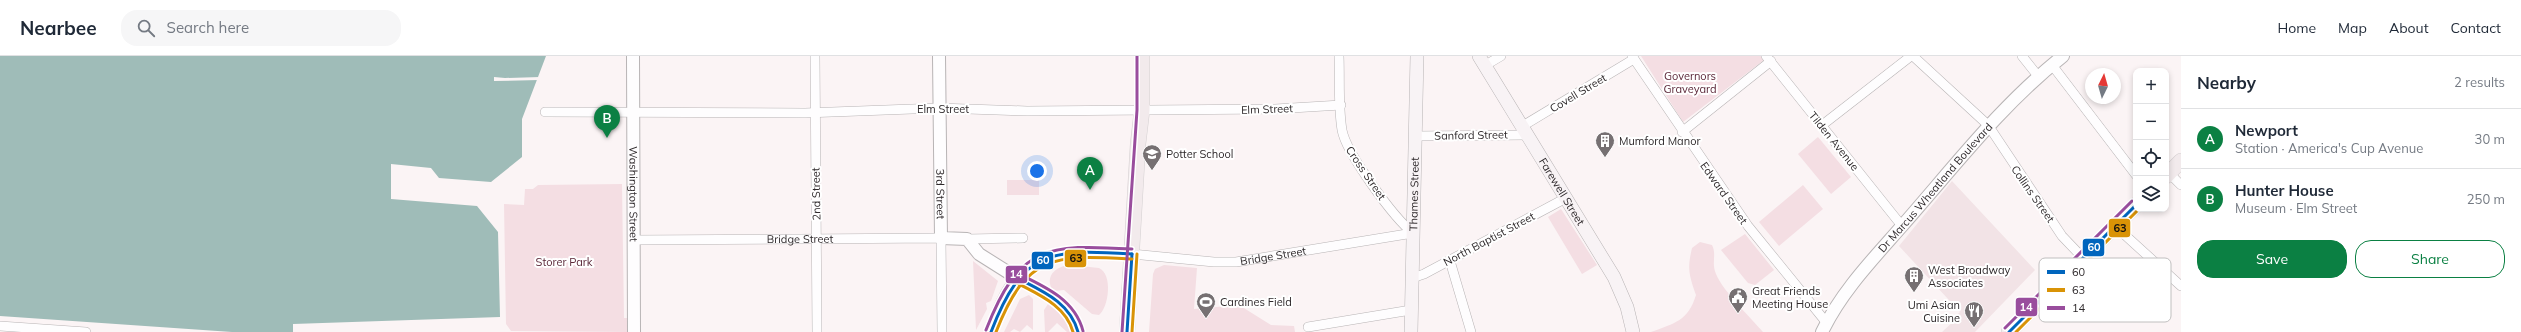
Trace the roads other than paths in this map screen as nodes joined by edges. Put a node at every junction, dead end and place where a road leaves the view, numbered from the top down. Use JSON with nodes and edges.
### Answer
{"nodes":[{"id":1,"x":632,"y":56,"type":"edge"},
{"id":2,"x":815,"y":56,"type":"edge"},
{"id":3,"x":939,"y":56,"type":"edge"},
{"id":4,"x":1142,"y":56,"type":"edge"},
{"id":5,"x":1339,"y":56,"type":"edge"},
{"id":6,"x":1417,"y":56,"type":"edge"},
{"id":7,"x":1501,"y":56,"type":"edge"},
{"id":8,"x":1912,"y":56,"type":"edge"},
{"id":9,"x":2022,"y":56,"type":"edge"},
{"id":10,"x":2063,"y":56,"type":"edge"},
{"id":11,"x":1633,"y":58,"type":"edge"},
{"id":12,"x":1768,"y":59,"type":"edge"},
{"id":13,"x":1482,"y":61,"type":"edge"},
{"id":14,"x":2052,"y":64,"type":"junction"},
{"id":15,"x":2038,"y":76,"type":"junction"},
{"id":16,"x":1341,"y":105,"type":"junction"},
{"id":17,"x":940,"y":108,"type":"junction"},
{"id":18,"x":1142,"y":110,"type":"junction"},
{"id":19,"x":545,"y":112,"type":"dead end"},
{"id":20,"x":633,"y":112,"type":"junction"},
{"id":21,"x":815,"y":113,"type":"junction"},
{"id":22,"x":1988,"y":125,"type":"junction"},
{"id":23,"x":1821,"y":126,"type":"junction"},
{"id":24,"x":1524,"y":131,"type":"junction"},
{"id":25,"x":1682,"y":132,"type":"junction"},
{"id":26,"x":1415,"y":136,"type":"junction"},
{"id":27,"x":2181,"y":161,"type":"edge"},
{"id":28,"x":2133,"y":172,"type":"edge"},
{"id":29,"x":2169,"y":172,"type":"edge"},
{"id":30,"x":2169,"y":176,"type":"edge"},
{"id":31,"x":2181,"y":185,"type":"edge"},
{"id":32,"x":1566,"y":198,"type":"junction"},
{"id":33,"x":2133,"y":208,"type":"edge"},
{"id":34,"x":1902,"y":226,"type":"junction"},
{"id":35,"x":2115,"y":226,"type":"junction"},
{"id":36,"x":1413,"y":233,"type":"junction"},
{"id":37,"x":816,"y":238,"type":"junction"},
{"id":38,"x":941,"y":238,"type":"junction"},
{"id":39,"x":1023,"y":238,"type":"dead end"},
{"id":40,"x":967,"y":239,"type":"junction"},
{"id":41,"x":634,"y":240,"type":"junction"},
{"id":42,"x":1132,"y":254,"type":"junction"},
{"id":43,"x":2083,"y":258,"type":"joint"},
{"id":44,"x":2150,"y":258,"type":"edge"},
{"id":45,"x":1450,"y":261,"type":"junction"},
{"id":46,"x":2171,"y":277,"type":"edge"},
{"id":47,"x":1017,"y":278,"type":"junction"},
{"id":48,"x":1412,"y":278,"type":"junction"},
{"id":49,"x":2181,"y":286,"type":"edge"},
{"id":50,"x":2039,"y":302,"type":"edge"},
{"id":51,"x":1411,"y":310,"type":"junction"},
{"id":52,"x":0,"y":326,"type":"edge"},
{"id":53,"x":1308,"y":327,"type":"dead end"},
{"id":54,"x":1824,"y":327,"type":"edge"},
{"id":55,"x":86,"y":332,"type":"edge"},
{"id":56,"x":634,"y":332,"type":"edge"},
{"id":57,"x":817,"y":332,"type":"edge"},
{"id":58,"x":942,"y":332,"type":"edge"},
{"id":59,"x":991,"y":332,"type":"edge"},
{"id":60,"x":1127,"y":332,"type":"edge"},
{"id":61,"x":1411,"y":332,"type":"edge"},
{"id":62,"x":1471,"y":332,"type":"edge"},
{"id":63,"x":1633,"y":332,"type":"edge"},
{"id":64,"x":2009,"y":332,"type":"edge"}],
"edges":[{"from":1,"to":20,"type":"street","name":"Washington Street"},
{"from":2,"to":21,"type":"street","name":"2nd Street"},
{"from":3,"to":17,"type":"street","name":"3rd Street"},
{"from":4,"to":18,"type":"main road"},
{"from":5,"to":16,"type":"street","name":"Cross Street"},
{"from":6,"to":26,"type":"main road","name":"Thames Street"},
{"from":7,"to":13,"type":"street"},
{"from":8,"to":22,"type":"street","name":"Collins Street"},
{"from":8,"to":23,"type":"street"},
{"from":9,"to":15,"type":"street"},
{"from":10,"to":14,"type":"street","name":"Dr Marcus Wheatland Boulevard"},
{"from":11,"to":24,"type":"street","name":"Covell Street"},
{"from":11,"to":25,"type":"street","name":"Edward Street"},
{"from":12,"to":23,"type":"street","name":"Tilden Avenue"},
{"from":12,"to":25,"type":"street"},
{"from":13,"to":24,"type":"main road","name":"Farewell Street"},
{"from":14,"to":15,"type":"street","name":"Dr Marcus Wheatland Boulevard"},
{"from":14,"to":28,"type":"street"},
{"from":15,"to":22,"type":"street","name":"Dr Marcus Wheatland Boulevard"},
{"from":16,"to":18,"type":"street","name":"Elm Street"},
{"from":16,"to":36,"type":"street","name":"Cross Street"},
{"from":17,"to":18,"type":"street","name":"Elm Street"},
{"from":17,"to":21,"type":"street","name":"Elm Street"},
{"from":17,"to":38,"type":"street","name":"3rd Street"},
{"from":18,"to":42,"type":"main road"},
{"from":19,"to":20,"type":"street","name":"Elm Street"},
{"from":20,"to":21,"type":"street","name":"Elm Street"},
{"from":20,"to":41,"type":"street","name":"Washington Street"},
{"from":21,"to":37,"type":"street","name":"2nd Street"},
{"from":22,"to":34,"type":"street","name":"Dr Marcus Wheatland Boulevard"},
{"from":22,"to":43,"type":"street","name":"Collins Street"},
{"from":23,"to":34,"type":"street","name":"Tilden Avenue"},
{"from":24,"to":26,"type":"street","name":"Sanford Street"},
{"from":24,"to":32,"type":"main road","name":"Farewell Street"},
{"from":25,"to":54,"type":"street","name":"Edward Street"},
{"from":26,"to":36,"type":"main road","name":"Thames Street"},
{"from":27,"to":29,"type":"main road"},
{"from":30,"to":31,"type":"street"},
{"from":32,"to":45,"type":"street","name":"North Baptist Street"},
{"from":32,"to":63,"type":"main road","name":"Farewell Street"},
{"from":33,"to":35,"type":"main road"},
{"from":34,"to":54,"type":"street","name":"Dr Marcus Wheatland Boulevard"},
{"from":35,"to":43,"type":"main road"},
{"from":35,"to":44,"type":"street"},
{"from":36,"to":42,"type":"street","name":"Bridge Street"},
{"from":36,"to":48,"type":"main road","name":"Thames Street"},
{"from":37,"to":38,"type":"street","name":"Bridge Street"},
{"from":37,"to":41,"type":"street","name":"Bridge Street"},
{"from":37,"to":57,"type":"street","name":"2nd Street"},
{"from":38,"to":40,"type":"street","name":"Bridge Street"},
{"from":38,"to":58,"type":"street","name":"3rd Street"},
{"from":39,"to":40,"type":"street","name":"Bridge Street"},
{"from":40,"to":47,"type":"street"},
{"from":41,"to":56,"type":"street","name":"Washington Street"},
{"from":42,"to":47,"type":"street"},
{"from":42,"to":60,"type":"main road"},
{"from":45,"to":48,"type":"street","name":"North Baptist Street"},
{"from":45,"to":62,"type":"street"},
{"from":46,"to":49,"type":"street"},
{"from":47,"to":59,"type":"street"},
{"from":48,"to":51,"type":"main road","name":"Thames Street"},
{"from":50,"to":64,"type":"main road"},
{"from":51,"to":53,"type":"street"},
{"from":51,"to":61,"type":"main road","name":"Thames Street"},
{"from":52,"to":55,"type":"street"}]}
